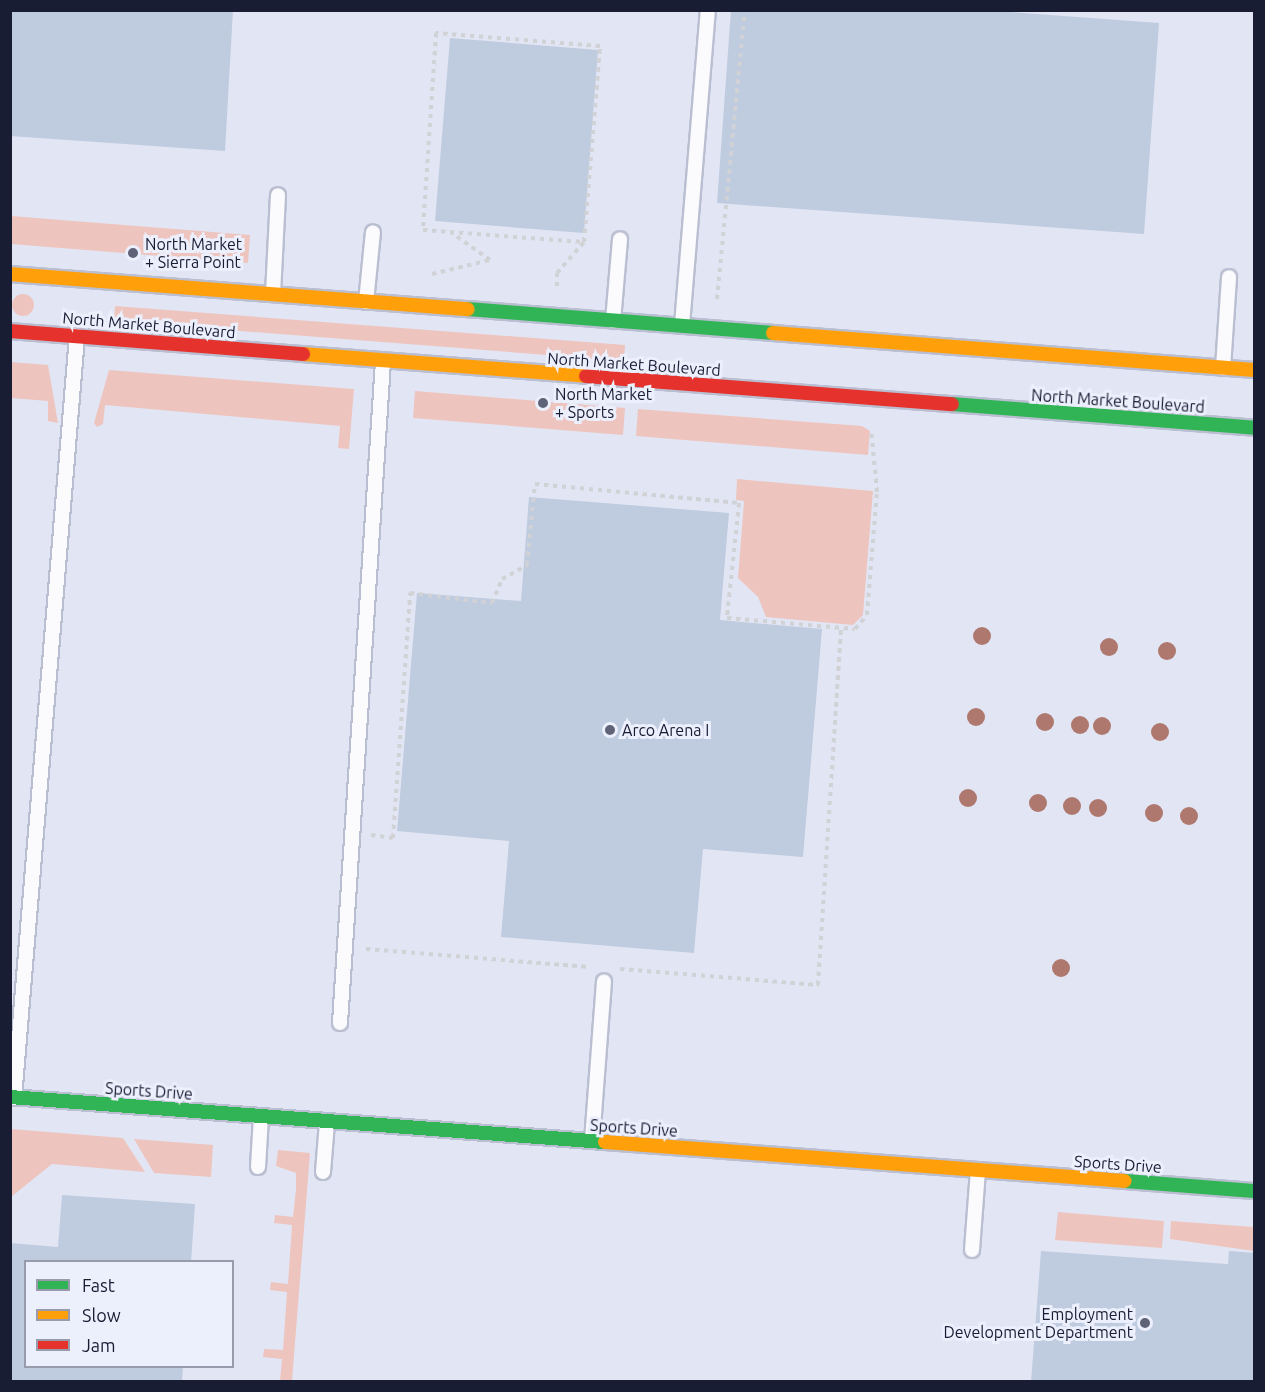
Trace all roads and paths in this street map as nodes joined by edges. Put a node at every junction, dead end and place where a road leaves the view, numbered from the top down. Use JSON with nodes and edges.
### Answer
{"nodes":[{"id":1,"x":708,"y":10,"type":"edge"},
{"id":2,"x":745,"y":10,"type":"edge"},
{"id":3,"x":278,"y":195,"type":"dead end"},
{"id":4,"x":373,"y":232,"type":"dead end"},
{"id":5,"x":451,"y":232,"type":"junction"},
{"id":6,"x":620,"y":238,"type":"dead end"},
{"id":7,"x":584,"y":242,"type":"junction"},
{"id":8,"x":10,"y":274,"type":"edge"},
{"id":9,"x":1229,"y":277,"type":"dead end"},
{"id":10,"x":428,"y":281,"type":"dead end"},
{"id":11,"x":557,"y":291,"type":"dead end"},
{"id":12,"x":273,"y":294,"type":"junction"},
{"id":13,"x":366,"y":303,"type":"junction"},
{"id":14,"x":717,"y":306,"type":"dead end"},
{"id":15,"x":613,"y":321,"type":"junction"},
{"id":16,"x":682,"y":327,"type":"junction"},
{"id":17,"x":10,"y":331,"type":"edge"},
{"id":18,"x":77,"y":336,"type":"junction"},
{"id":19,"x":383,"y":361,"type":"junction"},
{"id":20,"x":1222,"y":368,"type":"junction"},
{"id":21,"x":1254,"y":370,"type":"edge"},
{"id":22,"x":863,"y":423,"type":"dead end"},
{"id":23,"x":1254,"y":428,"type":"edge"},
{"id":24,"x":841,"y":628,"type":"junction"},
{"id":25,"x":368,"y":846,"type":"dead end"},
{"id":26,"x":362,"y":937,"type":"dead end"},
{"id":27,"x":596,"y":967,"type":"dead end"},
{"id":28,"x":606,"y":975,"type":"joint"},
{"id":29,"x":340,"y":1023,"type":"dead end"},
{"id":30,"x":12,"y":1098,"type":"edge"},
{"id":31,"x":261,"y":1116,"type":"junction"},
{"id":32,"x":327,"y":1122,"type":"junction"},
{"id":33,"x":592,"y":1141,"type":"junction"},
{"id":34,"x":258,"y":1167,"type":"dead end"},
{"id":35,"x":978,"y":1170,"type":"junction"},
{"id":36,"x":323,"y":1172,"type":"dead end"},
{"id":37,"x":1254,"y":1191,"type":"edge"},
{"id":38,"x":972,"y":1250,"type":"dead end"}],
"edges":[{"from":1,"to":16,"type":"lane"},
{"from":2,"to":14,"type":"path"},
{"from":3,"to":12,"type":"lane"},
{"from":4,"to":13,"type":"lane"},
{"from":5,"to":7,"type":"path"},
{"from":5,"to":7,"type":"path"},
{"from":5,"to":10,"type":"path"},
{"from":6,"to":15,"type":"lane"},
{"from":7,"to":11,"type":"path"},
{"from":8,"to":12,"type":"main road"},
{"from":9,"to":20,"type":"lane"},
{"from":12,"to":13,"type":"main road"},
{"from":13,"to":15,"type":"main road"},
{"from":15,"to":16,"type":"main road"},
{"from":16,"to":20,"type":"main road"},
{"from":17,"to":18,"type":"main road","name":"North Market Boulevard"},
{"from":18,"to":19,"type":"main road","name":"North Market Boulevard"},
{"from":18,"to":30,"type":"lane"},
{"from":19,"to":23,"type":"main road","name":"North Market Boulevard"},
{"from":19,"to":29,"type":"lane"},
{"from":20,"to":21,"type":"main road"},
{"from":22,"to":24,"type":"path"},
{"from":24,"to":25,"type":"path"},
{"from":24,"to":28,"type":"path"},
{"from":26,"to":27,"type":"path"},
{"from":28,"to":33,"type":"lane"},
{"from":30,"to":31,"type":"main road","name":"Sports Drive"},
{"from":31,"to":32,"type":"main road","name":"Sports Drive"},
{"from":31,"to":34,"type":"lane"},
{"from":32,"to":33,"type":"main road","name":"Sports Drive"},
{"from":32,"to":36,"type":"lane"},
{"from":33,"to":35,"type":"main road","name":"Sports Drive"},
{"from":35,"to":37,"type":"main road","name":"Sports Drive"},
{"from":35,"to":38,"type":"lane"}]}
